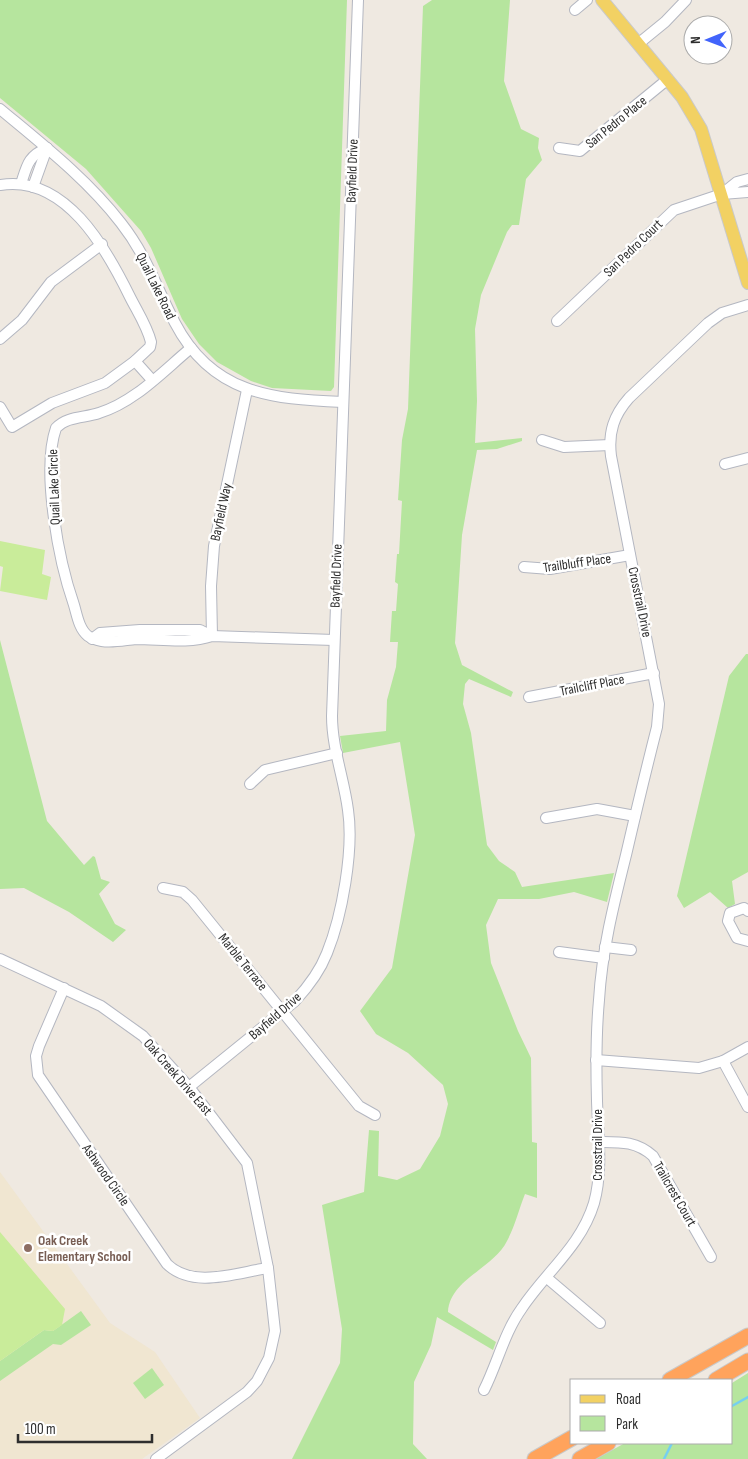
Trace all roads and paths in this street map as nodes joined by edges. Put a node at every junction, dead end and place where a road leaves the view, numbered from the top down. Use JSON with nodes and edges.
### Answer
{"nodes":[{"id":1,"x":358,"y":0,"type":"edge"},
{"id":2,"x":586,"y":0,"type":"edge"},
{"id":3,"x":602,"y":0,"type":"edge"},
{"id":4,"x":686,"y":0,"type":"edge"},
{"id":5,"x":575,"y":10,"type":"dead end"},
{"id":6,"x":638,"y":44,"type":"junction"},
{"id":7,"x":668,"y":79,"type":"junction"},
{"id":8,"x":0,"y":109,"type":"edge"},
{"id":9,"x":47,"y":148,"type":"junction"},
{"id":10,"x":559,"y":148,"type":"dead end"},
{"id":11,"x":748,"y":179,"type":"edge"},
{"id":12,"x":22,"y":184,"type":"junction"},
{"id":13,"x":0,"y":186,"type":"edge"},
{"id":14,"x":33,"y":187,"type":"junction"},
{"id":15,"x":748,"y":192,"type":"edge"},
{"id":16,"x":722,"y":194,"type":"junction"},
{"id":17,"x":102,"y":244,"type":"junction"},
{"id":18,"x":748,"y":283,"type":"edge"},
{"id":19,"x":748,"y":305,"type":"edge"},
{"id":20,"x":557,"y":321,"type":"dead end"},
{"id":21,"x":0,"y":339,"type":"edge"},
{"id":22,"x":191,"y":348,"type":"junction"},
{"id":23,"x":135,"y":361,"type":"junction"},
{"id":24,"x":152,"y":380,"type":"junction"},
{"id":25,"x":247,"y":390,"type":"junction"},
{"id":26,"x":343,"y":402,"type":"junction"},
{"id":27,"x":0,"y":407,"type":"edge"},
{"id":28,"x":542,"y":440,"type":"dead end"},
{"id":29,"x":610,"y":446,"type":"junction"},
{"id":30,"x":748,"y":458,"type":"edge"},
{"id":31,"x":725,"y":464,"type":"dead end"},
{"id":32,"x":630,"y":555,"type":"junction"},
{"id":33,"x":524,"y":567,"type":"dead end"},
{"id":34,"x":212,"y":636,"type":"junction"},
{"id":35,"x":334,"y":640,"type":"junction"},
{"id":36,"x":654,"y":673,"type":"junction"},
{"id":37,"x":529,"y":697,"type":"dead end"},
{"id":38,"x":336,"y":753,"type":"junction"},
{"id":39,"x":250,"y":784,"type":"dead end"},
{"id":40,"x":635,"y":816,"type":"junction"},
{"id":41,"x":546,"y":818,"type":"dead end"},
{"id":42,"x":163,"y":888,"type":"dead end"},
{"id":43,"x":748,"y":911,"type":"edge"},
{"id":44,"x":748,"y":941,"type":"edge"},
{"id":45,"x":605,"y":947,"type":"junction"},
{"id":46,"x":631,"y":950,"type":"dead end"},
{"id":47,"x":559,"y":952,"type":"dead end"},
{"id":48,"x":604,"y":958,"type":"junction"},
{"id":49,"x":0,"y":959,"type":"edge"},
{"id":50,"x":64,"y":988,"type":"junction"},
{"id":51,"x":283,"y":1011,"type":"junction"},
{"id":52,"x":748,"y":1047,"type":"edge"},
{"id":53,"x":596,"y":1060,"type":"junction"},
{"id":54,"x":723,"y":1061,"type":"junction"},
{"id":55,"x":189,"y":1087,"type":"junction"},
{"id":56,"x":748,"y":1107,"type":"edge"},
{"id":57,"x":374,"y":1115,"type":"dead end"},
{"id":58,"x":599,"y":1142,"type":"junction"},
{"id":59,"x":712,"y":1256,"type":"dead end"},
{"id":60,"x":268,"y":1268,"type":"junction"},
{"id":61,"x":547,"y":1278,"type":"junction"},
{"id":62,"x":600,"y":1323,"type":"dead end"},
{"id":63,"x":748,"y":1336,"type":"edge"},
{"id":64,"x":748,"y":1361,"type":"edge"},
{"id":65,"x":672,"y":1379,"type":"edge"},
{"id":66,"x":718,"y":1379,"type":"edge"},
{"id":67,"x":484,"y":1390,"type":"dead end"},
{"id":68,"x":570,"y":1439,"type":"edge"},
{"id":69,"x":606,"y":1444,"type":"edge"},
{"id":70,"x":156,"y":1459,"type":"edge"},
{"id":71,"x":534,"y":1459,"type":"edge"},
{"id":72,"x":580,"y":1459,"type":"edge"}],
"edges":[{"from":1,"to":26,"type":"street","name":"Bayfield Drive"},
{"from":2,"to":5,"type":"street"},
{"from":3,"to":6,"type":"main road"},
{"from":4,"to":6,"type":"street"},
{"from":6,"to":7,"type":"main road"},
{"from":7,"to":10,"type":"street","name":"San Pedro Place"},
{"from":7,"to":16,"type":"main road"},
{"from":8,"to":9,"type":"street","name":"Quail Lake Road"},
{"from":9,"to":12,"type":"street"},
{"from":9,"to":14,"type":"street"},
{"from":9,"to":22,"type":"street","name":"Quail Lake Road"},
{"from":11,"to":16,"type":"street"},
{"from":12,"to":13,"type":"street"},
{"from":12,"to":14,"type":"street"},
{"from":14,"to":17,"type":"street"},
{"from":15,"to":16,"type":"street"},
{"from":16,"to":18,"type":"main road"},
{"from":16,"to":20,"type":"street","name":"San Pedro Court"},
{"from":17,"to":21,"type":"street"},
{"from":17,"to":23,"type":"street"},
{"from":19,"to":29,"type":"street","name":"Crosstrail Drive"},
{"from":22,"to":24,"type":"street","name":"Quail Lake Circle"},
{"from":22,"to":25,"type":"street","name":"Quail Lake Road"},
{"from":23,"to":24,"type":"street"},
{"from":23,"to":27,"type":"street"},
{"from":24,"to":34,"type":"street","name":"Quail Lake Circle"},
{"from":25,"to":26,"type":"street","name":"Quail Lake Road"},
{"from":25,"to":34,"type":"street","name":"Bayfield Way"},
{"from":26,"to":35,"type":"street","name":"Bayfield Drive"},
{"from":28,"to":29,"type":"street"},
{"from":29,"to":32,"type":"street","name":"Crosstrail Drive"},
{"from":30,"to":31,"type":"street"},
{"from":32,"to":33,"type":"street","name":"Trailbluff Place"},
{"from":32,"to":36,"type":"street","name":"Crosstrail Drive"},
{"from":34,"to":35,"type":"street","name":"Quail Lake Circle"},
{"from":35,"to":38,"type":"street","name":"Bayfield Drive"},
{"from":36,"to":37,"type":"street","name":"Trailcliff Place"},
{"from":36,"to":40,"type":"street","name":"Crosstrail Drive"},
{"from":38,"to":39,"type":"street"},
{"from":38,"to":51,"type":"street","name":"Bayfield Drive"},
{"from":40,"to":41,"type":"street"},
{"from":40,"to":45,"type":"street","name":"Crosstrail Drive"},
{"from":42,"to":51,"type":"street","name":"Marble Terrace"},
{"from":43,"to":44,"type":"street"},
{"from":45,"to":46,"type":"street"},
{"from":45,"to":48,"type":"street","name":"Crosstrail Drive"},
{"from":47,"to":48,"type":"street"},
{"from":48,"to":53,"type":"street","name":"Crosstrail Drive"},
{"from":49,"to":50,"type":"street","name":"Oak Creek Drive East"},
{"from":50,"to":55,"type":"street","name":"Oak Creek Drive East"},
{"from":50,"to":60,"type":"street","name":"Ashwood Circle"},
{"from":51,"to":55,"type":"street","name":"Bayfield Drive"},
{"from":51,"to":57,"type":"street","name":"Marble Terrace"},
{"from":52,"to":54,"type":"street"},
{"from":53,"to":54,"type":"street"},
{"from":53,"to":58,"type":"street","name":"Crosstrail Drive"},
{"from":54,"to":56,"type":"street"},
{"from":55,"to":60,"type":"street","name":"Oak Creek Drive East"},
{"from":58,"to":59,"type":"street","name":"Trailcrest Court"},
{"from":58,"to":61,"type":"street","name":"Crosstrail Drive"},
{"from":60,"to":70,"type":"street","name":"Oak Creek Drive East"},
{"from":61,"to":62,"type":"street"},
{"from":61,"to":67,"type":"street","name":"Crosstrail Drive"},
{"from":63,"to":65,"type":"highway"},
{"from":64,"to":66,"type":"highway"},
{"from":68,"to":71,"type":"highway"},
{"from":69,"to":72,"type":"highway"}]}
